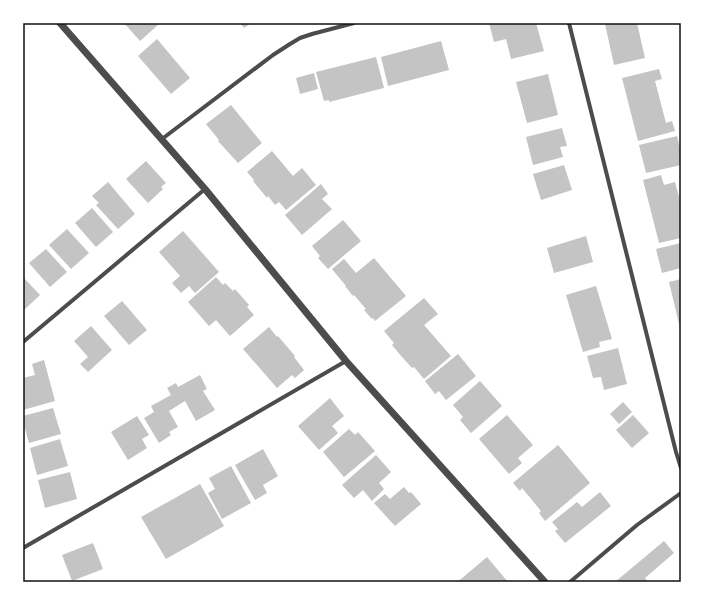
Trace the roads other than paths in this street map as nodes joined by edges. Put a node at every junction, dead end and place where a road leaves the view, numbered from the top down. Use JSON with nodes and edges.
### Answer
{"nodes":[{"id":1,"x":60,"y":23,"type":"edge"},
{"id":2,"x":354,"y":23,"type":"edge"},
{"id":3,"x":569,"y":23,"type":"edge"},
{"id":4,"x":162,"y":139,"type":"junction"},
{"id":5,"x":204,"y":190,"type":"junction"},
{"id":6,"x":23,"y":342,"type":"edge"},
{"id":7,"x":346,"y":361,"type":"junction"},
{"id":8,"x":681,"y":468,"type":"edge"},
{"id":9,"x":681,"y":493,"type":"edge"},
{"id":10,"x":23,"y":548,"type":"edge"},
{"id":11,"x":545,"y":582,"type":"edge"},
{"id":12,"x":570,"y":582,"type":"edge"}],
"edges":[{"from":1,"to":4,"type":"street"},
{"from":2,"to":4,"type":"street"},
{"from":3,"to":8,"type":"street"},
{"from":4,"to":5,"type":"street"},
{"from":5,"to":6,"type":"street"},
{"from":5,"to":7,"type":"street"},
{"from":7,"to":10,"type":"street"},
{"from":7,"to":11,"type":"street"},
{"from":9,"to":12,"type":"street"}]}
